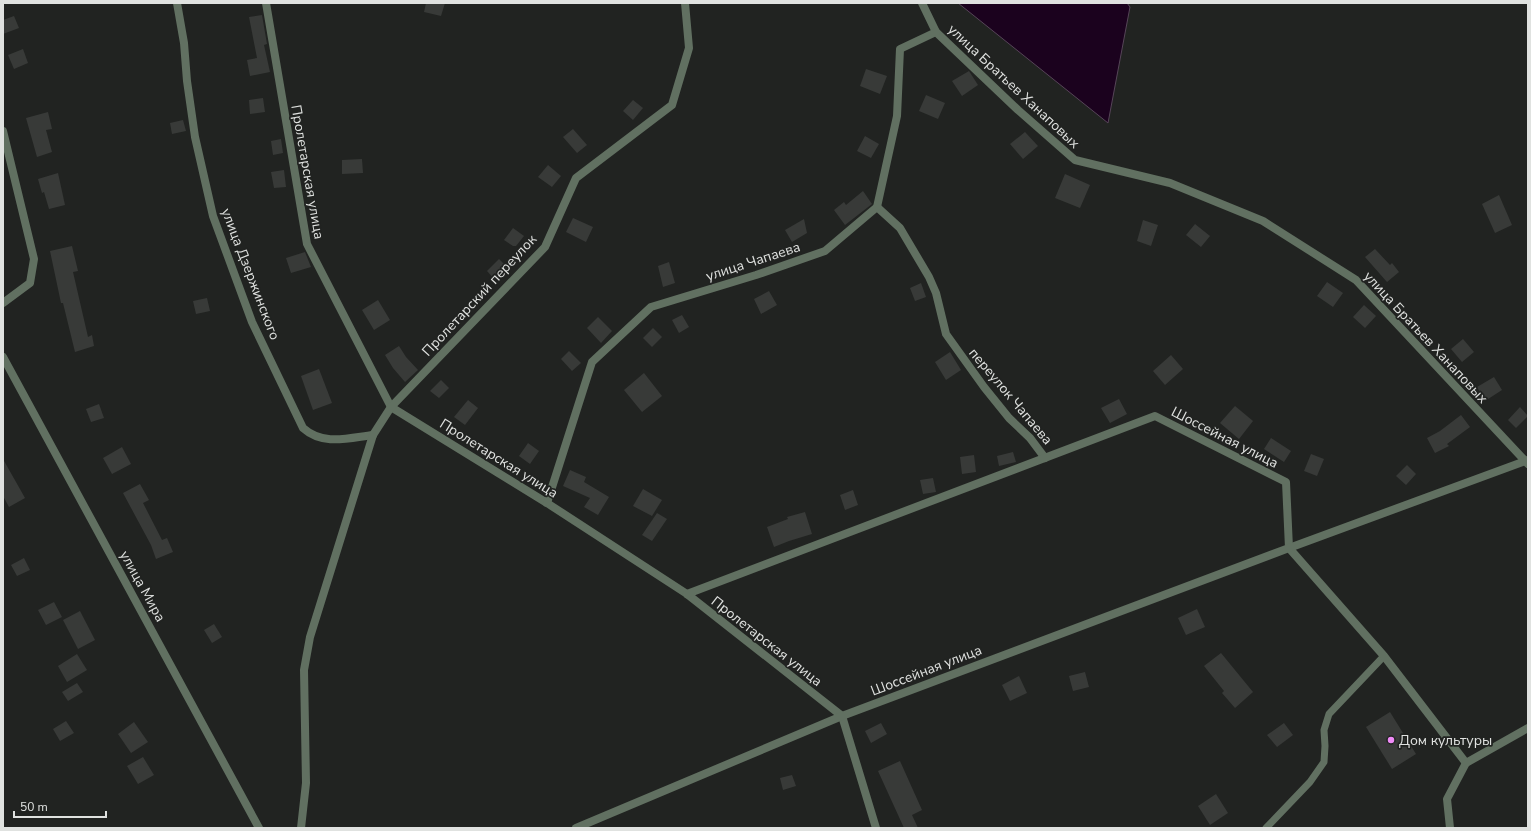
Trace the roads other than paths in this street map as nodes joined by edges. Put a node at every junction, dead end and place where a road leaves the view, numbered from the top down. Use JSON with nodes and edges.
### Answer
{"nodes":[{"id":1,"x":177,"y":3,"type":"edge"},
{"id":2,"x":266,"y":3,"type":"edge"},
{"id":3,"x":685,"y":3,"type":"edge"},
{"id":4,"x":922,"y":3,"type":"edge"},
{"id":5,"x":936,"y":32,"type":"junction"},
{"id":6,"x":3,"y":131,"type":"edge"},
{"id":7,"x":877,"y":207,"type":"junction"},
{"id":8,"x":3,"y":303,"type":"edge"},
{"id":9,"x":3,"y":357,"type":"edge"},
{"id":10,"x":392,"y":407,"type":"junction"},
{"id":11,"x":372,"y":435,"type":"junction"},
{"id":12,"x":1045,"y":458,"type":"junction"},
{"id":13,"x":1527,"y":462,"type":"edge"},
{"id":14,"x":547,"y":503,"type":"junction"},
{"id":15,"x":1289,"y":548,"type":"junction"},
{"id":16,"x":687,"y":594,"type":"junction"},
{"id":17,"x":1384,"y":656,"type":"junction"},
{"id":18,"x":842,"y":716,"type":"junction"},
{"id":19,"x":1528,"y":728,"type":"edge"},
{"id":20,"x":1466,"y":763,"type":"junction"},
{"id":21,"x":259,"y":828,"type":"edge"},
{"id":22,"x":301,"y":828,"type":"edge"},
{"id":23,"x":576,"y":828,"type":"edge"},
{"id":24,"x":876,"y":828,"type":"edge"},
{"id":25,"x":1266,"y":828,"type":"edge"},
{"id":26,"x":1450,"y":828,"type":"edge"}],
"edges":[{"from":1,"to":11,"type":"street","name":"улица Дзержинского"},
{"from":2,"to":10,"type":"street","name":"Пролетарская улица"},
{"from":3,"to":10,"type":"street","name":"Пролетарский переулок"},
{"from":4,"to":5,"type":"street","name":"улица Братьев Ханаповых"},
{"from":5,"to":7,"type":"street"},
{"from":5,"to":13,"type":"street","name":"улица Братьев Ханаповых"},
{"from":6,"to":8,"type":"street"},
{"from":7,"to":12,"type":"street","name":"переулок Чапаева"},
{"from":7,"to":14,"type":"street","name":"улица Чапаева"},
{"from":9,"to":21,"type":"street","name":"улица Мира"},
{"from":10,"to":11,"type":"street","name":"Пролетарский переулок"},
{"from":10,"to":14,"type":"street","name":"Пролетарская улица"},
{"from":11,"to":22,"type":"street","name":"Пролетарский переулок"},
{"from":12,"to":15,"type":"street","name":"Шоссейная улица"},
{"from":12,"to":16,"type":"street","name":"Шоссейная улица"},
{"from":13,"to":15,"type":"street","name":"Шоссейная улица"},
{"from":14,"to":16,"type":"street","name":"Пролетарская улица"},
{"from":15,"to":17,"type":"street"},
{"from":15,"to":18,"type":"street","name":"Шоссейная улица"},
{"from":16,"to":18,"type":"street","name":"Пролетарская улица"},
{"from":17,"to":20,"type":"street"},
{"from":17,"to":25,"type":"lane"},
{"from":18,"to":23,"type":"street","name":"Шоссейная улица"},
{"from":18,"to":24,"type":"street"},
{"from":19,"to":20,"type":"street"},
{"from":20,"to":26,"type":"street"}]}
